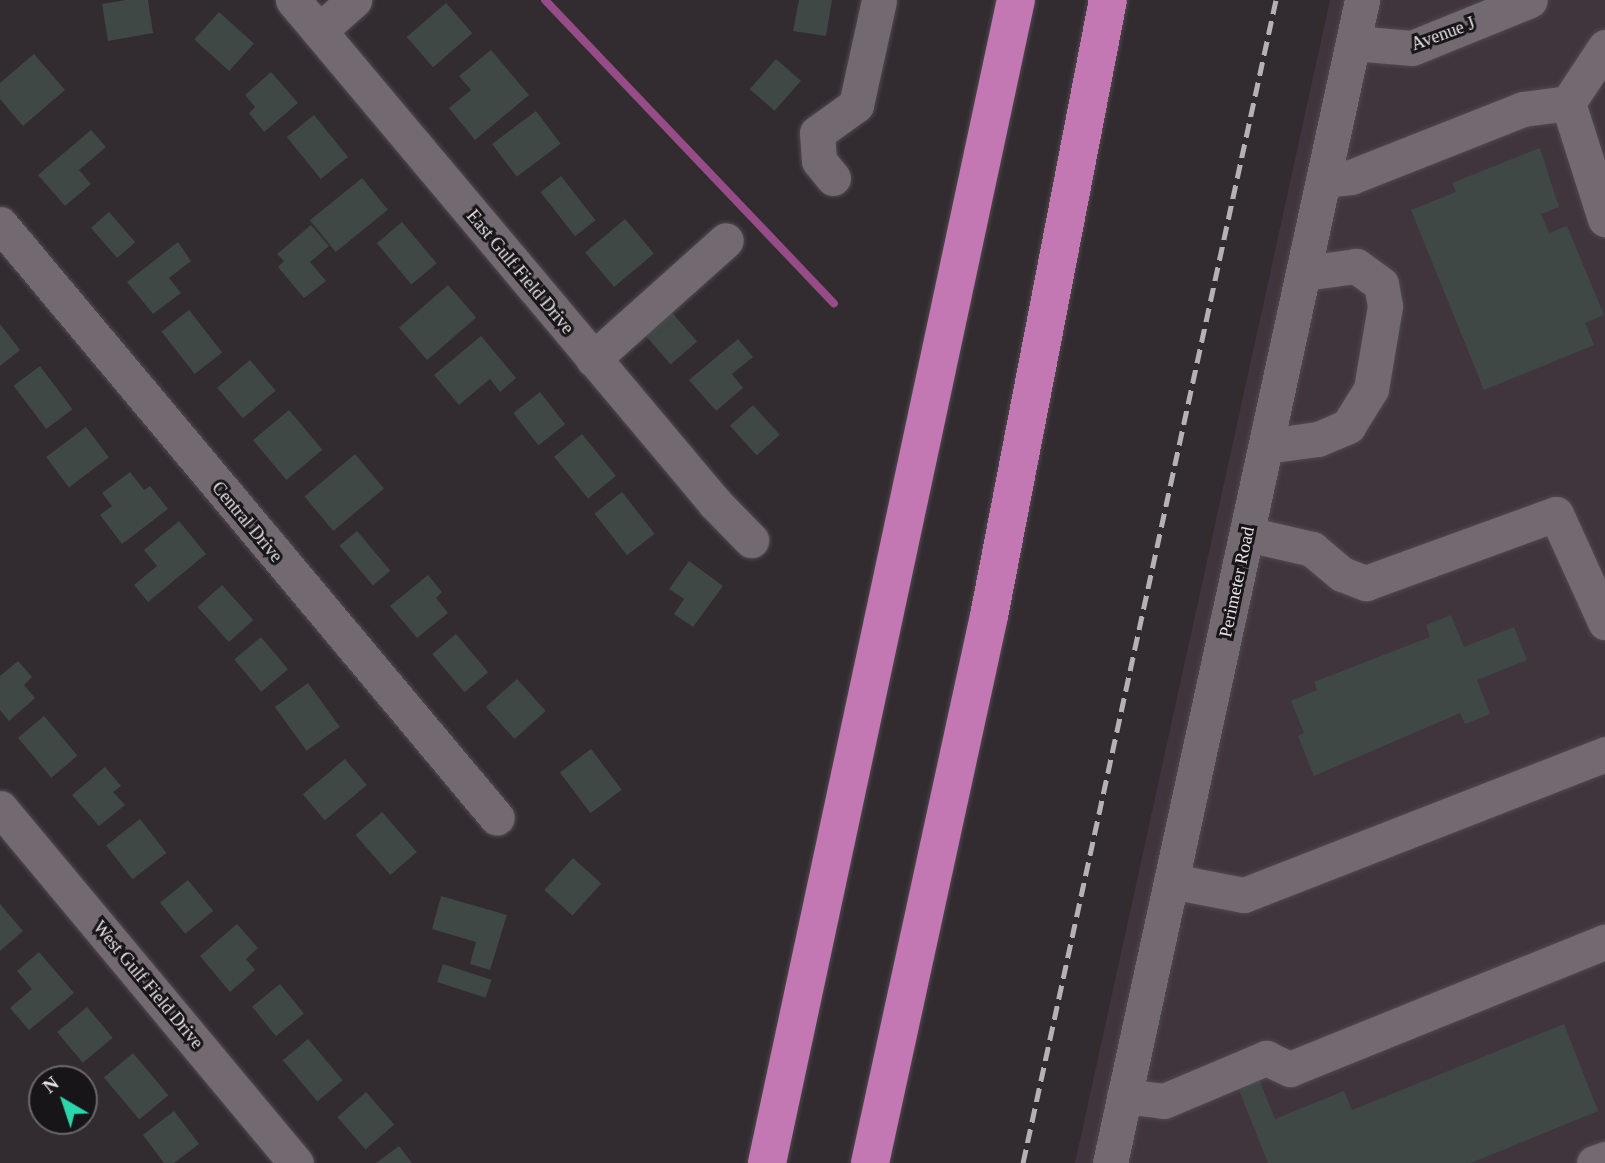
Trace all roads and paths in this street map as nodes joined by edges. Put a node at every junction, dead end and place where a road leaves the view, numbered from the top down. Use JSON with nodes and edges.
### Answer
{"nodes":[{"id":1,"x":293,"y":0,"type":"edge"},
{"id":2,"x":354,"y":0,"type":"edge"},
{"id":3,"x":879,"y":0,"type":"edge"},
{"id":4,"x":1016,"y":0,"type":"edge"},
{"id":5,"x":1108,"y":0,"type":"edge"},
{"id":6,"x":1362,"y":0,"type":"edge"},
{"id":7,"x":1530,"y":0,"type":"edge"},
{"id":8,"x":319,"y":31,"type":"junction"},
{"id":9,"x":1353,"y":43,"type":"junction"},
{"id":10,"x":1605,"y":47,"type":"edge"},
{"id":11,"x":1568,"y":103,"type":"junction"},
{"id":12,"x":833,"y":178,"type":"dead end"},
{"id":13,"x":1323,"y":180,"type":"junction"},
{"id":14,"x":1605,"y":219,"type":"edge"},
{"id":15,"x":0,"y":224,"type":"edge"},
{"id":16,"x":726,"y":240,"type":"dead end"},
{"id":17,"x":1304,"y":273,"type":"junction"},
{"id":18,"x":593,"y":359,"type":"junction"},
{"id":19,"x":1266,"y":446,"type":"junction"},
{"id":20,"x":1247,"y":534,"type":"junction"},
{"id":21,"x":751,"y":540,"type":"dead end"},
{"id":22,"x":1605,"y":622,"type":"edge"},
{"id":23,"x":1605,"y":754,"type":"edge"},
{"id":24,"x":0,"y":808,"type":"edge"},
{"id":25,"x":497,"y":818,"type":"dead end"},
{"id":26,"x":1171,"y":881,"type":"junction"},
{"id":27,"x":1605,"y":942,"type":"edge"},
{"id":28,"x":1124,"y":1096,"type":"junction"},
{"id":29,"x":1605,"y":1159,"type":"edge"},
{"id":30,"x":296,"y":1163,"type":"edge"},
{"id":31,"x":767,"y":1163,"type":"edge"},
{"id":32,"x":870,"y":1163,"type":"edge"},
{"id":33,"x":1110,"y":1163,"type":"edge"},
{"id":34,"x":1594,"y":1163,"type":"edge"}],
"edges":[{"from":1,"to":8,"type":"street","name":"East Gulf Field Drive"},
{"from":2,"to":8,"type":"street"},
{"from":3,"to":12,"type":"street"},
{"from":4,"to":31,"type":"highway"},
{"from":5,"to":32,"type":"highway"},
{"from":6,"to":9,"type":"street","name":"Perimeter Road"},
{"from":7,"to":9,"type":"street","name":"Avenue J"},
{"from":8,"to":18,"type":"street","name":"East Gulf Field Drive"},
{"from":9,"to":13,"type":"street","name":"Perimeter Road"},
{"from":10,"to":11,"type":"street"},
{"from":11,"to":13,"type":"street"},
{"from":11,"to":14,"type":"street"},
{"from":13,"to":17,"type":"street","name":"Perimeter Road"},
{"from":15,"to":25,"type":"street","name":"Central Drive"},
{"from":16,"to":18,"type":"street"},
{"from":17,"to":19,"type":"street","name":"Perimeter Road"},
{"from":17,"to":19,"type":"street"},
{"from":18,"to":21,"type":"street","name":"East Gulf Field Drive"},
{"from":19,"to":20,"type":"street","name":"Perimeter Road"},
{"from":20,"to":22,"type":"street"},
{"from":20,"to":26,"type":"street","name":"Perimeter Road"},
{"from":23,"to":26,"type":"street"},
{"from":24,"to":30,"type":"street","name":"West Gulf Field Drive"},
{"from":26,"to":28,"type":"street","name":"Perimeter Road"},
{"from":27,"to":28,"type":"street"},
{"from":28,"to":33,"type":"street","name":"Perimeter Road"},
{"from":29,"to":34,"type":"street"}]}
